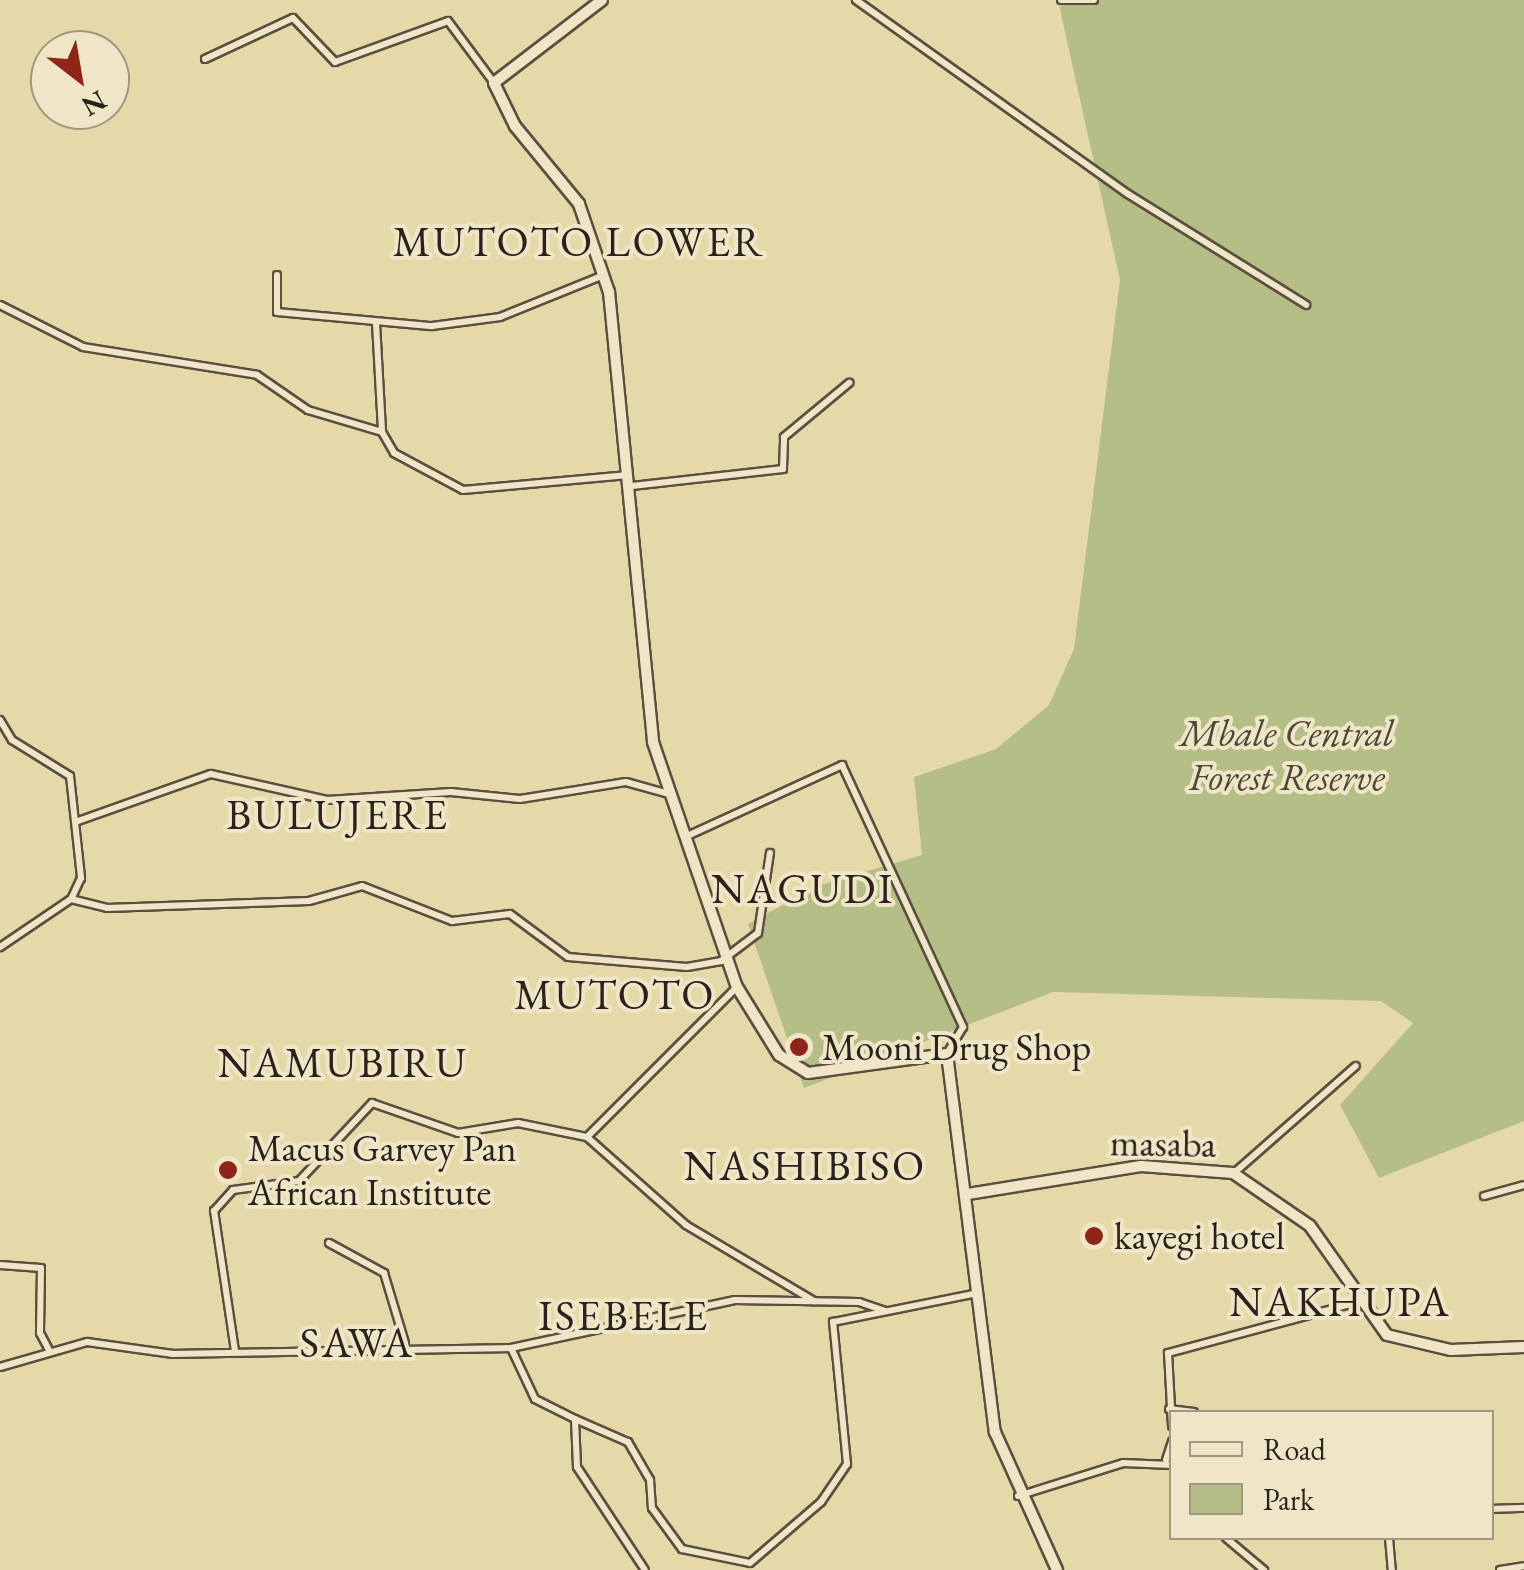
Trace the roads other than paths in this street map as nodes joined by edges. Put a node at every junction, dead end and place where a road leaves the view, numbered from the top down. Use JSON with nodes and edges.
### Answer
{"nodes":[{"id":1,"x":602,"y":0,"type":"edge"},
{"id":2,"x":856,"y":0,"type":"edge"},
{"id":3,"x":1062,"y":0,"type":"edge"},
{"id":4,"x":1094,"y":0,"type":"edge"},
{"id":5,"x":205,"y":59,"type":"dead end"},
{"id":6,"x":494,"y":82,"type":"junction"},
{"id":7,"x":605,"y":275,"type":"junction"},
{"id":8,"x":277,"y":276,"type":"dead end"},
{"id":9,"x":0,"y":305,"type":"edge"},
{"id":10,"x":1306,"y":305,"type":"dead end"},
{"id":11,"x":376,"y":323,"type":"junction"},
{"id":12,"x":849,"y":383,"type":"dead end"},
{"id":13,"x":382,"y":432,"type":"junction"},
{"id":14,"x":632,"y":480,"type":"junction"},
{"id":15,"x":0,"y":720,"type":"edge"},
{"id":16,"x":669,"y":794,"type":"junction"},
{"id":17,"x":78,"y":821,"type":"junction"},
{"id":18,"x":684,"y":837,"type":"junction"},
{"id":19,"x":770,"y":853,"type":"dead end"},
{"id":20,"x":71,"y":898,"type":"junction"},
{"id":21,"x":0,"y":947,"type":"edge"},
{"id":22,"x":726,"y":958,"type":"junction"},
{"id":23,"x":736,"y":988,"type":"junction"},
{"id":24,"x":947,"y":1054,"type":"junction"},
{"id":25,"x":1356,"y":1066,"type":"dead end"},
{"id":26,"x":587,"y":1137,"type":"junction"},
{"id":27,"x":1233,"y":1173,"type":"junction"},
{"id":28,"x":1524,"y":1185,"type":"edge"},
{"id":29,"x":968,"y":1194,"type":"junction"},
{"id":30,"x":1484,"y":1196,"type":"dead end"},
{"id":31,"x":328,"y":1243,"type":"dead end"},
{"id":32,"x":0,"y":1265,"type":"edge"},
{"id":33,"x":978,"y":1293,"type":"junction"},
{"id":34,"x":1362,"y":1301,"type":"junction"},
{"id":35,"x":817,"y":1303,"type":"junction"},
{"id":36,"x":886,"y":1311,"type":"junction"},
{"id":37,"x":405,"y":1343,"type":"junction"},
{"id":38,"x":1524,"y":1346,"type":"edge"},
{"id":39,"x":511,"y":1348,"type":"junction"},
{"id":40,"x":235,"y":1351,"type":"junction"},
{"id":41,"x":50,"y":1352,"type":"junction"},
{"id":42,"x":0,"y":1367,"type":"edge"},
{"id":43,"x":1169,"y":1410,"type":"edge"},
{"id":44,"x":575,"y":1420,"type":"junction"},
{"id":45,"x":1169,"y":1462,"type":"edge"},
{"id":46,"x":1018,"y":1496,"type":"junction"},
{"id":47,"x":1524,"y":1508,"type":"edge"},
{"id":48,"x":1494,"y":1509,"type":"edge"},
{"id":49,"x":1228,"y":1540,"type":"edge"},
{"id":50,"x":1389,"y":1540,"type":"edge"},
{"id":51,"x":1524,"y":1566,"type":"edge"},
{"id":52,"x":645,"y":1570,"type":"edge"},
{"id":53,"x":1057,"y":1570,"type":"edge"},
{"id":54,"x":1264,"y":1570,"type":"edge"},
{"id":55,"x":1392,"y":1570,"type":"edge"},
{"id":56,"x":1500,"y":1570,"type":"edge"}],
"edges":[{"from":1,"to":6,"type":"street"},
{"from":2,"to":10,"type":"street"},
{"from":3,"to":4,"type":"street"},
{"from":5,"to":6,"type":"street"},
{"from":6,"to":7,"type":"street"},
{"from":7,"to":11,"type":"street"},
{"from":7,"to":14,"type":"street"},
{"from":8,"to":11,"type":"street"},
{"from":9,"to":13,"type":"street"},
{"from":11,"to":13,"type":"street"},
{"from":12,"to":14,"type":"street"},
{"from":13,"to":14,"type":"street"},
{"from":14,"to":16,"type":"street"},
{"from":15,"to":17,"type":"street"},
{"from":16,"to":17,"type":"street"},
{"from":16,"to":18,"type":"street"},
{"from":17,"to":20,"type":"street"},
{"from":18,"to":22,"type":"street"},
{"from":18,"to":24,"type":"street"},
{"from":19,"to":22,"type":"street"},
{"from":20,"to":21,"type":"street"},
{"from":20,"to":22,"type":"street"},
{"from":22,"to":23,"type":"street"},
{"from":23,"to":24,"type":"street"},
{"from":23,"to":26,"type":"street"},
{"from":24,"to":29,"type":"street"},
{"from":25,"to":27,"type":"street"},
{"from":26,"to":35,"type":"street"},
{"from":26,"to":40,"type":"street"},
{"from":27,"to":29,"type":"street","name":"masaba"},
{"from":27,"to":34,"type":"street","name":"masaba"},
{"from":28,"to":30,"type":"street"},
{"from":29,"to":33,"type":"street"},
{"from":31,"to":37,"type":"street"},
{"from":32,"to":41,"type":"street"},
{"from":33,"to":36,"type":"street"},
{"from":33,"to":46,"type":"street"},
{"from":34,"to":38,"type":"street","name":"masaba"},
{"from":34,"to":43,"type":"street"},
{"from":35,"to":36,"type":"street"},
{"from":35,"to":39,"type":"street"},
{"from":36,"to":44,"type":"street"},
{"from":37,"to":39,"type":"street"},
{"from":37,"to":40,"type":"street"},
{"from":39,"to":44,"type":"street"},
{"from":40,"to":41,"type":"street"},
{"from":41,"to":42,"type":"street"},
{"from":44,"to":52,"type":"street"},
{"from":45,"to":46,"type":"street"},
{"from":46,"to":53,"type":"street"},
{"from":47,"to":48,"type":"street"},
{"from":49,"to":54,"type":"street"},
{"from":50,"to":55,"type":"street"},
{"from":51,"to":56,"type":"street"}]}
